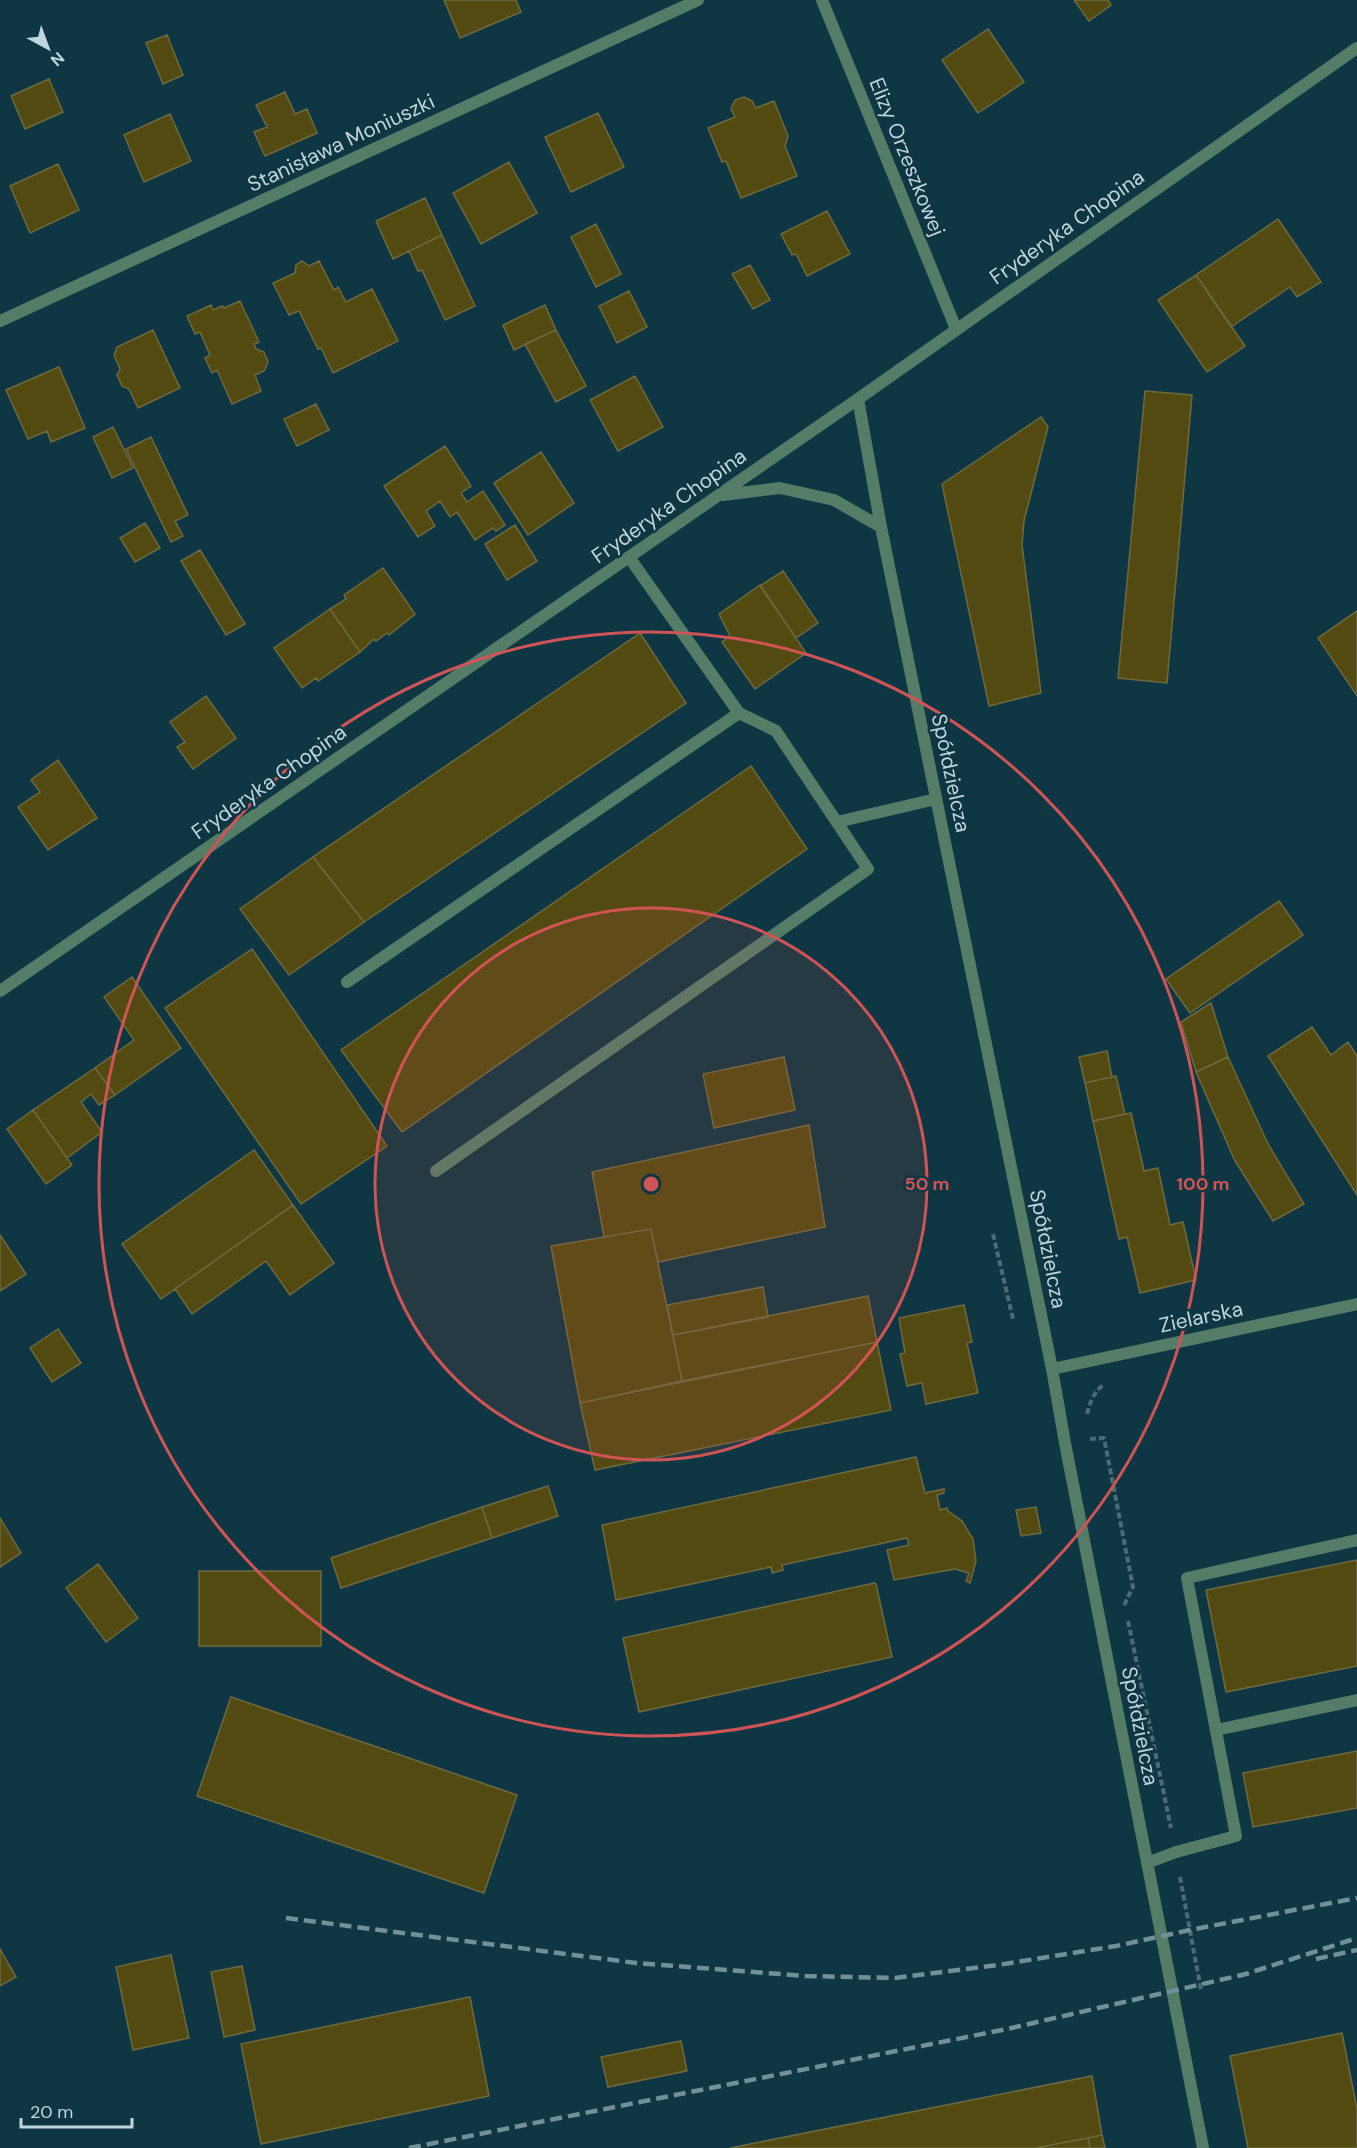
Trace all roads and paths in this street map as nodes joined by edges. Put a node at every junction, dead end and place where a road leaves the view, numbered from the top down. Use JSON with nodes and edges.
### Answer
{"nodes":[{"id":1,"x":698,"y":0,"type":"edge"},
{"id":2,"x":822,"y":0,"type":"edge"},
{"id":3,"x":1357,"y":48,"type":"edge"},
{"id":4,"x":0,"y":321,"type":"edge"},
{"id":5,"x":956,"y":328,"type":"junction"},
{"id":6,"x":858,"y":399,"type":"junction"},
{"id":7,"x":719,"y":495,"type":"junction"},
{"id":8,"x":880,"y":527,"type":"junction"},
{"id":9,"x":629,"y":557,"type":"junction"},
{"id":10,"x":739,"y":713,"type":"junction"},
{"id":11,"x":936,"y":799,"type":"junction"},
{"id":12,"x":837,"y":822,"type":"junction"},
{"id":13,"x":347,"y":982,"type":"dead end"},
{"id":14,"x":0,"y":991,"type":"edge"},
{"id":15,"x":436,"y":1171,"type":"dead end"},
{"id":16,"x":1357,"y":1304,"type":"edge"},
{"id":17,"x":1052,"y":1369,"type":"junction"},
{"id":18,"x":1090,"y":1439,"type":"dead end"},
{"id":19,"x":1357,"y":1540,"type":"edge"},
{"id":20,"x":1357,"y":1700,"type":"edge"},
{"id":21,"x":1216,"y":1730,"type":"junction"},
{"id":22,"x":1176,"y":1852,"type":"junction"},
{"id":23,"x":1148,"y":1863,"type":"junction"},
{"id":24,"x":1201,"y":1993,"type":"dead end"},
{"id":25,"x":1203,"y":2148,"type":"edge"}],
"edges":[{"from":1,"to":4,"type":"street","name":"Stanisława Moniuszki"},
{"from":2,"to":5,"type":"street","name":"Elizy Orzeszkowej"},
{"from":3,"to":5,"type":"street","name":"Fryderyka Chopina"},
{"from":5,"to":6,"type":"street","name":"Fryderyka Chopina"},
{"from":6,"to":7,"type":"street","name":"Fryderyka Chopina"},
{"from":6,"to":8,"type":"street","name":"Spółdzielcza"},
{"from":7,"to":8,"type":"street"},
{"from":7,"to":9,"type":"street","name":"Fryderyka Chopina"},
{"from":8,"to":11,"type":"street","name":"Spółdzielcza"},
{"from":9,"to":10,"type":"street"},
{"from":9,"to":14,"type":"street","name":"Fryderyka Chopina"},
{"from":10,"to":12,"type":"street"},
{"from":10,"to":13,"type":"street"},
{"from":11,"to":12,"type":"street"},
{"from":11,"to":17,"type":"street","name":"Spółdzielcza"},
{"from":12,"to":15,"type":"street"},
{"from":16,"to":17,"type":"street","name":"Zielarska"},
{"from":17,"to":23,"type":"street","name":"Spółdzielcza"},
{"from":18,"to":22,"type":"path"},
{"from":19,"to":21,"type":"street"},
{"from":20,"to":21,"type":"street"},
{"from":21,"to":22,"type":"street"},
{"from":22,"to":23,"type":"street"},
{"from":22,"to":24,"type":"path"},
{"from":23,"to":25,"type":"street","name":"Spółdzielcza"}]}
